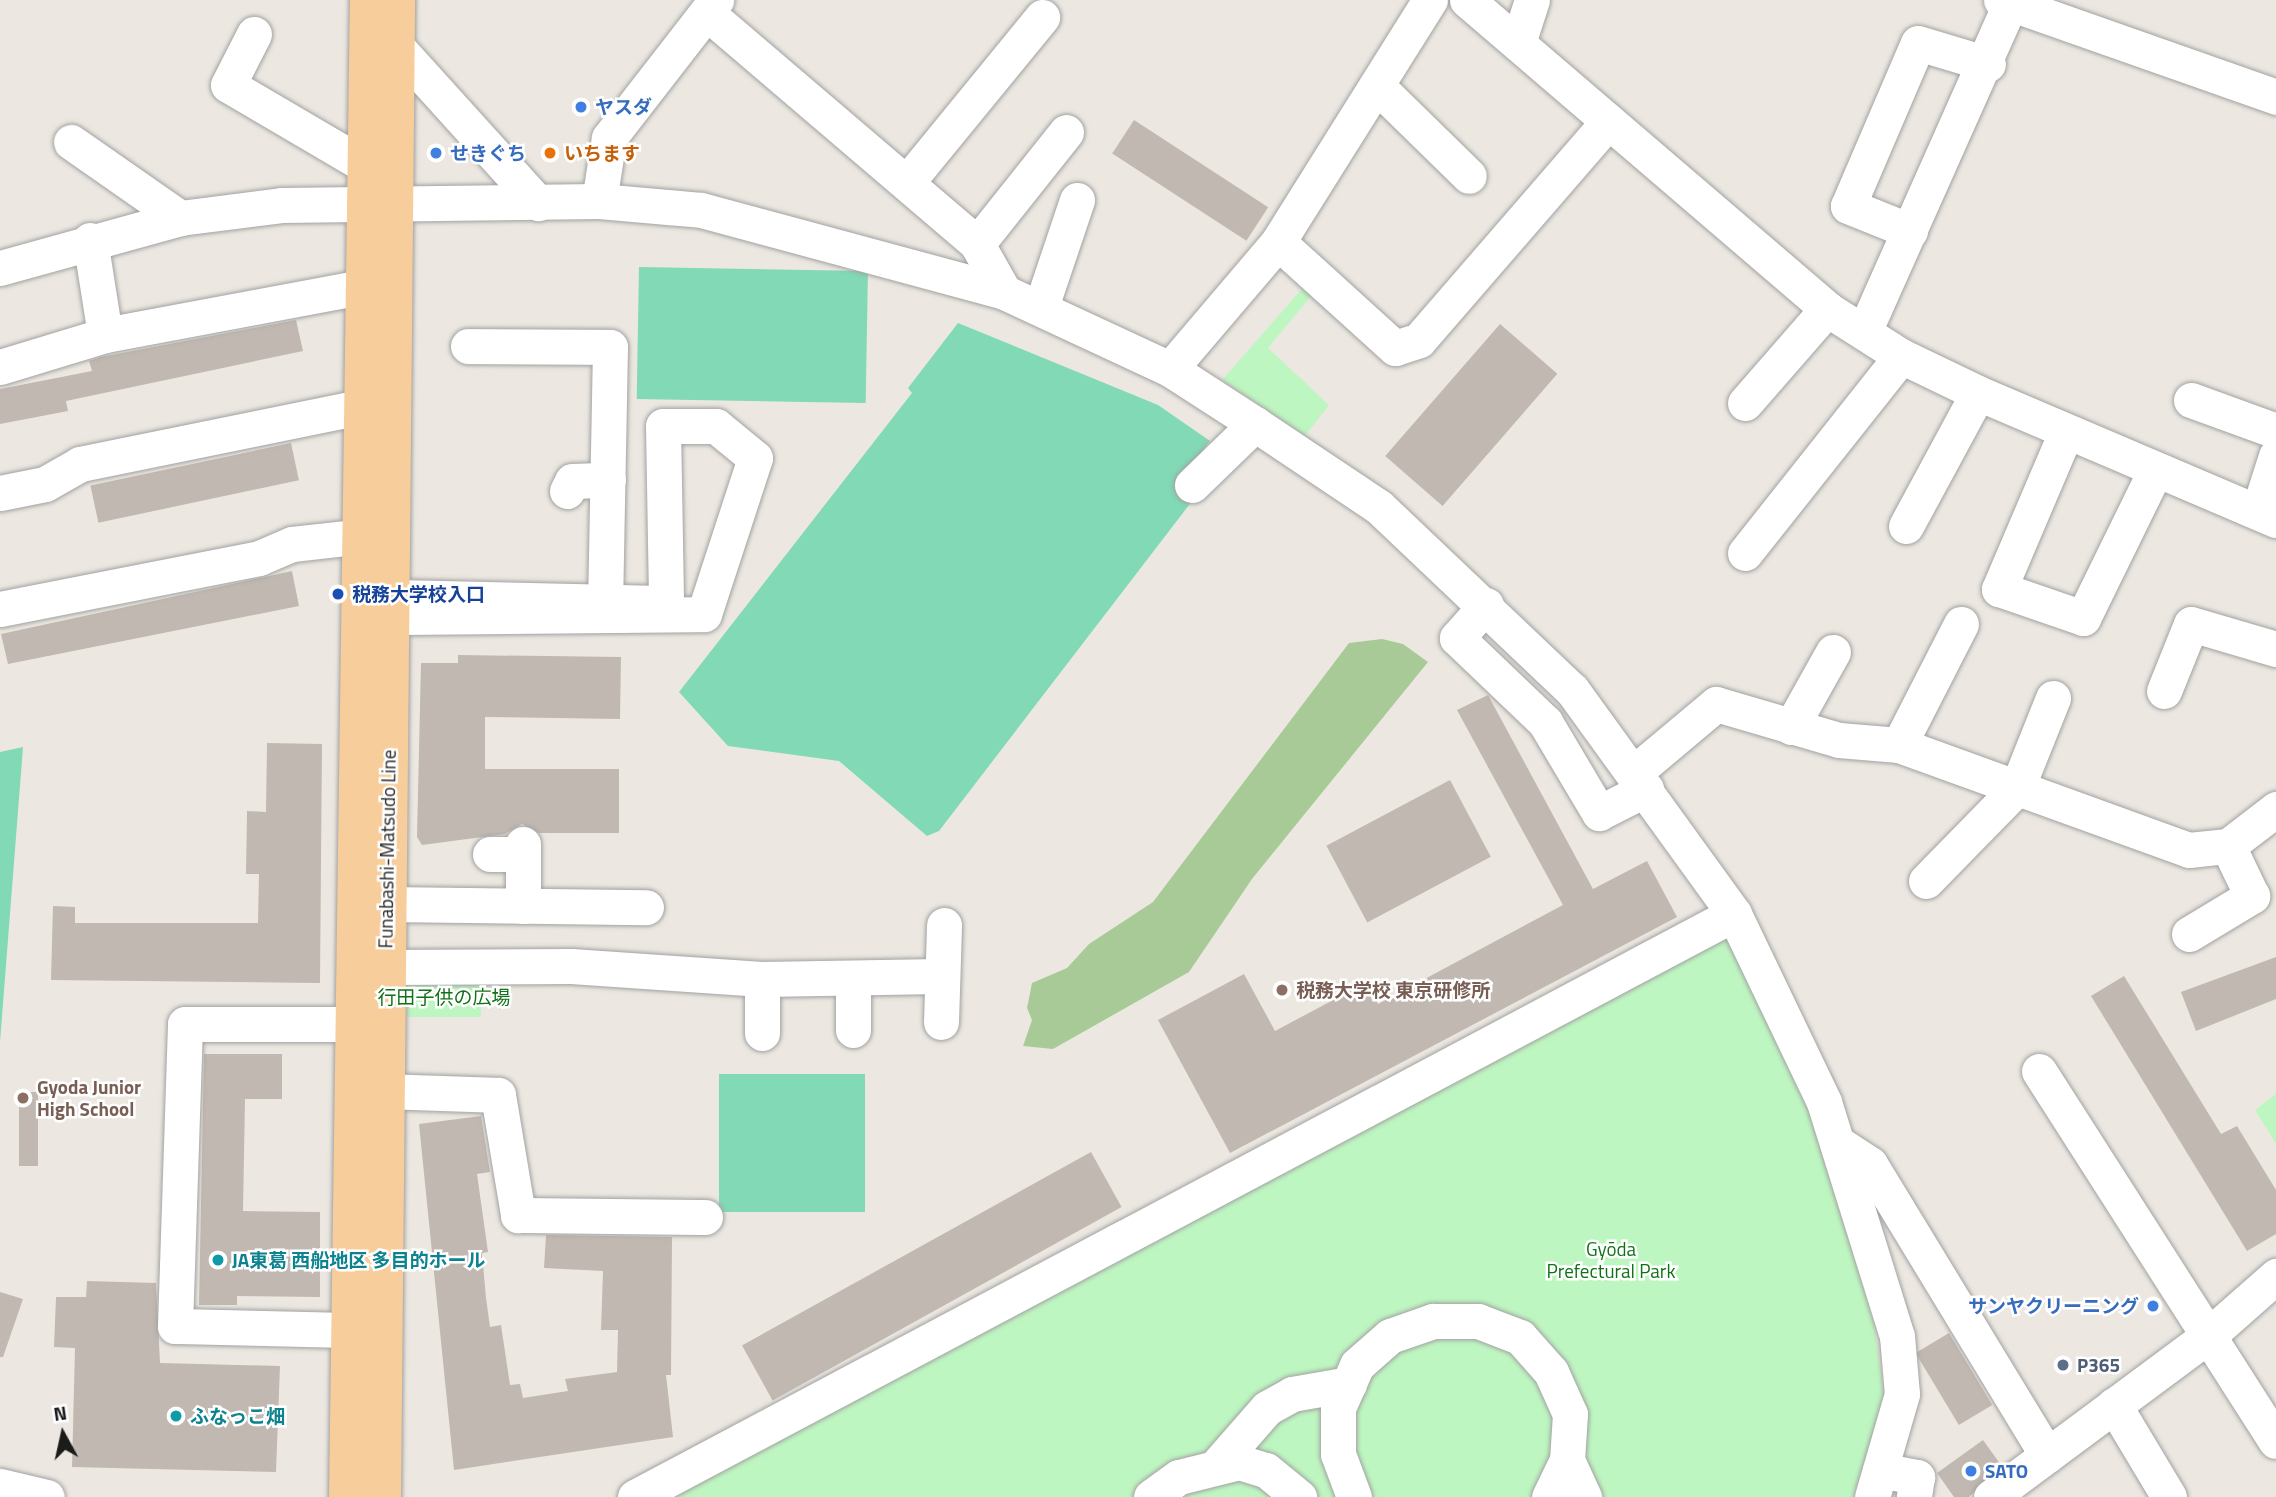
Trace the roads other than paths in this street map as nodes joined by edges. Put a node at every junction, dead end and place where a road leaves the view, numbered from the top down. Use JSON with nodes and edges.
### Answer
{"nodes":[{"id":1,"x":1430,"y":0,"type":"edge"},
{"id":2,"x":1467,"y":0,"type":"edge"},
{"id":3,"x":1532,"y":0,"type":"edge"},
{"id":4,"x":2008,"y":1,"type":"edge"},
{"id":5,"x":372,"y":4,"type":"edge"},
{"id":6,"x":712,"y":7,"type":"edge"},
{"id":7,"x":1042,"y":17,"type":"dead end"},
{"id":8,"x":254,"y":34,"type":"dead end"},
{"id":9,"x":1517,"y":43,"type":"junction"},
{"id":10,"x":396,"y":46,"type":"junction"},
{"id":11,"x":1988,"y":64,"type":"junction"},
{"id":12,"x":1378,"y":87,"type":"junction"},
{"id":13,"x":2276,"y":97,"type":"edge"},
{"id":14,"x":1608,"y":122,"type":"junction"},
{"id":15,"x":1066,"y":132,"type":"dead end"},
{"id":16,"x":71,"y":142,"type":"dead end"},
{"id":17,"x":1469,"y":176,"type":"dead end"},
{"id":18,"x":908,"y":181,"type":"junction"},
{"id":19,"x":377,"y":190,"type":"junction"},
{"id":20,"x":1077,"y":200,"type":"dead end"},
{"id":21,"x":599,"y":201,"type":"junction"},
{"id":22,"x":538,"y":203,"type":"junction"},
{"id":23,"x":180,"y":218,"type":"junction"},
{"id":24,"x":1910,"y":232,"type":"junction"},
{"id":25,"x":90,"y":240,"type":"junction"},
{"id":26,"x":1279,"y":242,"type":"junction"},
{"id":27,"x":977,"y":244,"type":"junction"},
{"id":28,"x":0,"y":268,"type":"edge"},
{"id":29,"x":367,"y":286,"type":"junction"},
{"id":30,"x":1004,"y":292,"type":"junction"},
{"id":31,"x":1041,"y":307,"type":"junction"},
{"id":32,"x":1827,"y":309,"type":"junction"},
{"id":33,"x":1864,"y":332,"type":"junction"},
{"id":34,"x":105,"y":335,"type":"junction"},
{"id":35,"x":468,"y":346,"type":"dead end"},
{"id":36,"x":1901,"y":356,"type":"junction"},
{"id":37,"x":0,"y":367,"type":"edge"},
{"id":38,"x":1170,"y":369,"type":"junction"},
{"id":39,"x":1978,"y":393,"type":"junction"},
{"id":40,"x":2191,"y":400,"type":"dead end"},
{"id":41,"x":1745,"y":403,"type":"dead end"},
{"id":42,"x":365,"y":406,"type":"junction"},
{"id":43,"x":1255,"y":424,"type":"junction"},
{"id":44,"x":2276,"y":431,"type":"edge"},
{"id":45,"x":2066,"y":432,"type":"junction"},
{"id":46,"x":2276,"y":456,"type":"edge"},
{"id":47,"x":2155,"y":471,"type":"junction"},
{"id":48,"x":608,"y":480,"type":"junction"},
{"id":49,"x":1192,"y":485,"type":"dead end"},
{"id":50,"x":567,"y":491,"type":"dead end"},
{"id":51,"x":0,"y":493,"type":"edge"},
{"id":52,"x":2267,"y":516,"type":"edge"},
{"id":53,"x":1906,"y":526,"type":"dead end"},
{"id":54,"x":363,"y":536,"type":"junction"},
{"id":55,"x":1745,"y":553,"type":"dead end"},
{"id":56,"x":606,"y":602,"type":"junction"},
{"id":57,"x":1486,"y":605,"type":"junction"},
{"id":58,"x":391,"y":607,"type":"junction"},
{"id":59,"x":0,"y":609,"type":"edge"},
{"id":60,"x":1961,"y":624,"type":"dead end"},
{"id":61,"x":2276,"y":649,"type":"edge"},
{"id":62,"x":1833,"y":652,"type":"dead end"},
{"id":63,"x":2164,"y":691,"type":"dead end"},
{"id":64,"x":2053,"y":698,"type":"dead end"},
{"id":65,"x":1791,"y":727,"type":"junction"},
{"id":66,"x":1899,"y":745,"type":"junction"},
{"id":67,"x":1641,"y":781,"type":"junction"},
{"id":68,"x":2017,"y":788,"type":"junction"},
{"id":69,"x":2276,"y":809,"type":"edge"},
{"id":70,"x":2228,"y":846,"type":"junction"},
{"id":71,"x":512,"y":851,"type":"dead end"},
{"id":72,"x":1926,"y":881,"type":"dead end"},
{"id":73,"x":386,"y":904,"type":"junction"},
{"id":74,"x":523,"y":906,"type":"junction"},
{"id":75,"x":646,"y":907,"type":"dead end"},
{"id":76,"x":1734,"y":914,"type":"junction"},
{"id":77,"x":944,"y":925,"type":"dead end"},
{"id":78,"x":2189,"y":934,"type":"dead end"},
{"id":79,"x":386,"y":967,"type":"junction"},
{"id":80,"x":940,"y":976,"type":"junction"},
{"id":81,"x":853,"y":978,"type":"junction"},
{"id":82,"x":762,"y":979,"type":"junction"},
{"id":83,"x":941,"y":1022,"type":"dead end"},
{"id":84,"x":355,"y":1024,"type":"junction"},
{"id":85,"x":853,"y":1030,"type":"dead end"},
{"id":86,"x":762,"y":1033,"type":"dead end"},
{"id":87,"x":2039,"y":1072,"type":"dead end"},
{"id":88,"x":385,"y":1091,"type":"junction"},
{"id":89,"x":1839,"y":1144,"type":"junction"},
{"id":90,"x":705,"y":1217,"type":"dead end"},
{"id":91,"x":2276,"y":1276,"type":"edge"},
{"id":92,"x":351,"y":1330,"type":"junction"},
{"id":93,"x":2208,"y":1336,"type":"junction"},
{"id":94,"x":1349,"y":1384,"type":"junction"},
{"id":95,"x":2114,"y":1405,"type":"junction"},
{"id":96,"x":2276,"y":1441,"type":"edge"},
{"id":97,"x":2047,"y":1454,"type":"junction"},
{"id":98,"x":1566,"y":1460,"type":"junction"},
{"id":99,"x":1218,"y":1464,"type":"junction"},
{"id":100,"x":1876,"y":1483,"type":"edge"},
{"id":101,"x":0,"y":1486,"type":"edge"},
{"id":102,"x":47,"y":1497,"type":"edge"},
{"id":103,"x":348,"y":1497,"type":"edge"},
{"id":104,"x":382,"y":1497,"type":"edge"},
{"id":105,"x":635,"y":1497,"type":"edge"},
{"id":106,"x":1151,"y":1497,"type":"edge"},
{"id":107,"x":1299,"y":1497,"type":"edge"},
{"id":108,"x":1354,"y":1497,"type":"edge"},
{"id":109,"x":1549,"y":1497,"type":"edge"},
{"id":110,"x":1584,"y":1497,"type":"edge"},
{"id":111,"x":1914,"y":1497,"type":"edge"},
{"id":112,"x":1991,"y":1497,"type":"edge"},
{"id":113,"x":2169,"y":1497,"type":"edge"}],
"edges":[{"from":1,"to":12,"type":"street"},
{"from":2,"to":9,"type":"street"},
{"from":3,"to":9,"type":"street"},
{"from":4,"to":11,"type":"street"},
{"from":4,"to":13,"type":"street"},
{"from":5,"to":10,"type":"main road"},
{"from":5,"to":19,"type":"main road"},
{"from":6,"to":18,"type":"street"},
{"from":6,"to":21,"type":"street"},
{"from":7,"to":18,"type":"street"},
{"from":8,"to":19,"type":"street"},
{"from":9,"to":14,"type":"street"},
{"from":10,"to":19,"type":"main road"},
{"from":10,"to":22,"type":"street"},
{"from":11,"to":24,"type":"street"},
{"from":11,"to":24,"type":"street"},
{"from":12,"to":17,"type":"street"},
{"from":12,"to":26,"type":"street"},
{"from":14,"to":26,"type":"street"},
{"from":14,"to":32,"type":"street"},
{"from":15,"to":27,"type":"street"},
{"from":16,"to":23,"type":"street"},
{"from":18,"to":27,"type":"street"},
{"from":19,"to":22,"type":"street"},
{"from":19,"to":23,"type":"street"},
{"from":19,"to":29,"type":"main road","name":"Funabashi-Matsudo Line"},
{"from":19,"to":58,"type":"main road","name":"Funabashi-Matsudo Line"},
{"from":20,"to":31,"type":"street"},
{"from":21,"to":22,"type":"street"},
{"from":21,"to":30,"type":"street"},
{"from":23,"to":25,"type":"street"},
{"from":24,"to":33,"type":"street"},
{"from":25,"to":28,"type":"street"},
{"from":25,"to":34,"type":"street"},
{"from":26,"to":38,"type":"street"},
{"from":27,"to":30,"type":"street"},
{"from":29,"to":34,"type":"street"},
{"from":29,"to":42,"type":"main road","name":"Funabashi-Matsudo Line"},
{"from":30,"to":31,"type":"street"},
{"from":31,"to":38,"type":"street"},
{"from":32,"to":33,"type":"street"},
{"from":32,"to":41,"type":"street"},
{"from":33,"to":36,"type":"street"},
{"from":34,"to":37,"type":"street"},
{"from":35,"to":48,"type":"street"},
{"from":36,"to":39,"type":"street"},
{"from":36,"to":55,"type":"street"},
{"from":38,"to":43,"type":"street"},
{"from":39,"to":45,"type":"street"},
{"from":39,"to":53,"type":"street"},
{"from":40,"to":44,"type":"street"},
{"from":42,"to":51,"type":"street"},
{"from":42,"to":54,"type":"main road","name":"Funabashi-Matsudo Line"},
{"from":43,"to":49,"type":"street"},
{"from":43,"to":57,"type":"street"},
{"from":45,"to":47,"type":"street"},
{"from":45,"to":47,"type":"street"},
{"from":46,"to":52,"type":"street"},
{"from":47,"to":52,"type":"street"},
{"from":48,"to":50,"type":"street"},
{"from":48,"to":56,"type":"street"},
{"from":54,"to":59,"type":"street"},
{"from":54,"to":84,"type":"main road","name":"Funabashi-Matsudo Line"},
{"from":56,"to":58,"type":"street"},
{"from":56,"to":58,"type":"street"},
{"from":57,"to":67,"type":"street"},
{"from":57,"to":67,"type":"street"},
{"from":58,"to":73,"type":"main road","name":"Funabashi-Matsudo Line"},
{"from":60,"to":66,"type":"street"},
{"from":61,"to":63,"type":"street"},
{"from":62,"to":65,"type":"street"},
{"from":64,"to":68,"type":"street"},
{"from":65,"to":66,"type":"street"},
{"from":65,"to":67,"type":"street"},
{"from":66,"to":68,"type":"street"},
{"from":67,"to":76,"type":"street"},
{"from":68,"to":70,"type":"street"},
{"from":68,"to":72,"type":"street"},
{"from":69,"to":70,"type":"street"},
{"from":70,"to":78,"type":"street"},
{"from":71,"to":74,"type":"street"},
{"from":73,"to":74,"type":"street"},
{"from":73,"to":79,"type":"main road","name":"Funabashi-Matsudo Line"},
{"from":74,"to":75,"type":"street"},
{"from":76,"to":89,"type":"street"},
{"from":76,"to":105,"type":"street"},
{"from":77,"to":80,"type":"street"},
{"from":79,"to":82,"type":"street"},
{"from":79,"to":88,"type":"main road","name":"Funabashi-Matsudo Line"},
{"from":80,"to":81,"type":"street"},
{"from":80,"to":83,"type":"street"},
{"from":81,"to":82,"type":"street"},
{"from":81,"to":85,"type":"street"},
{"from":82,"to":86,"type":"street"},
{"from":84,"to":92,"type":"main road","name":"Funabashi-Matsudo Line"},
{"from":84,"to":92,"type":"street"},
{"from":87,"to":93,"type":"street"},
{"from":88,"to":90,"type":"street"},
{"from":88,"to":104,"type":"main road","name":"Funabashi-Matsudo Line"},
{"from":89,"to":97,"type":"street"},
{"from":89,"to":100,"type":"street"},
{"from":91,"to":93,"type":"street"},
{"from":92,"to":103,"type":"main road","name":"Funabashi-Matsudo Line"},
{"from":93,"to":95,"type":"street"},
{"from":93,"to":96,"type":"street"},
{"from":94,"to":98,"type":"street"},
{"from":94,"to":99,"type":"street"},
{"from":94,"to":108,"type":"street"},
{"from":95,"to":97,"type":"street"},
{"from":95,"to":113,"type":"street"},
{"from":97,"to":112,"type":"street"},
{"from":98,"to":109,"type":"street"},
{"from":98,"to":110,"type":"street"},
{"from":99,"to":106,"type":"street"},
{"from":99,"to":107,"type":"street"},
{"from":100,"to":111,"type":"street"},
{"from":101,"to":102,"type":"street"}]}
